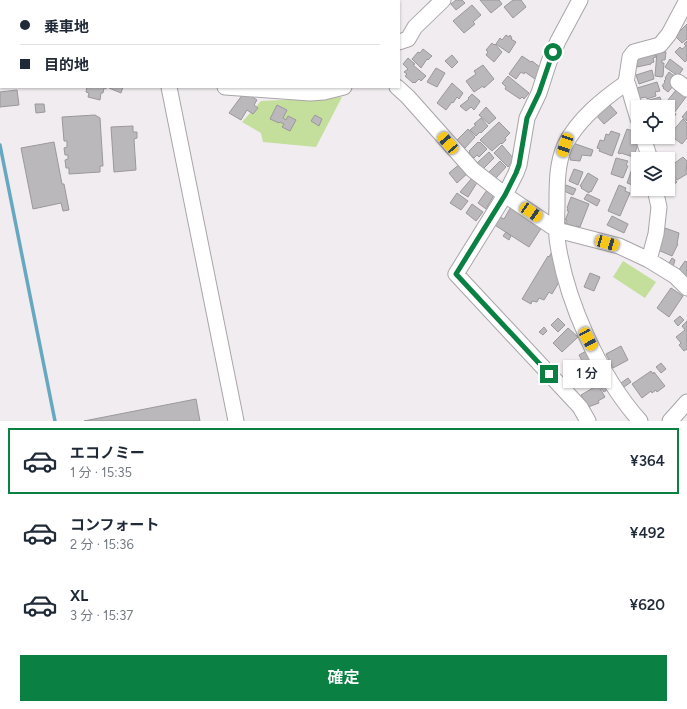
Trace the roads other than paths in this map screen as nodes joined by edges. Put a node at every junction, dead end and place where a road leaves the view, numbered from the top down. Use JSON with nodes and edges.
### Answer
{"nodes":[{"id":1,"x":443,"y":0,"type":"edge"},
{"id":2,"x":580,"y":0,"type":"edge"},
{"id":3,"x":687,"y":0,"type":"edge"},
{"id":4,"x":400,"y":42,"type":"edge"},
{"id":5,"x":626,"y":83,"type":"junction"},
{"id":6,"x":169,"y":88,"type":"edge"},
{"id":7,"x":242,"y":88,"type":"edge"},
{"id":8,"x":340,"y":88,"type":"edge"},
{"id":9,"x":397,"y":88,"type":"edge"},
{"id":10,"x":632,"y":100,"type":"edge"},
{"id":11,"x":505,"y":195,"type":"junction"},
{"id":12,"x":657,"y":196,"type":"edge"},
{"id":13,"x":557,"y":230,"type":"junction"},
{"id":14,"x":649,"y":260,"type":"junction"},
{"id":15,"x":687,"y":288,"type":"edge"},
{"id":16,"x":687,"y":402,"type":"edge"},
{"id":17,"x":236,"y":421,"type":"edge"},
{"id":18,"x":588,"y":421,"type":"edge"},
{"id":19,"x":640,"y":421,"type":"edge"},
{"id":20,"x":670,"y":421,"type":"edge"}],
"edges":[{"from":1,"to":4,"type":"street"},
{"from":2,"to":11,"type":"street"},
{"from":3,"to":5,"type":"street"},
{"from":5,"to":10,"type":"street"},
{"from":5,"to":13,"type":"street"},
{"from":6,"to":17,"type":"street"},
{"from":7,"to":8,"type":"street"},
{"from":9,"to":11,"type":"street"},
{"from":11,"to":13,"type":"street"},
{"from":11,"to":18,"type":"street"},
{"from":12,"to":14,"type":"street"},
{"from":13,"to":14,"type":"street"},
{"from":13,"to":19,"type":"street"},
{"from":14,"to":15,"type":"street"},
{"from":16,"to":20,"type":"street"}]}
